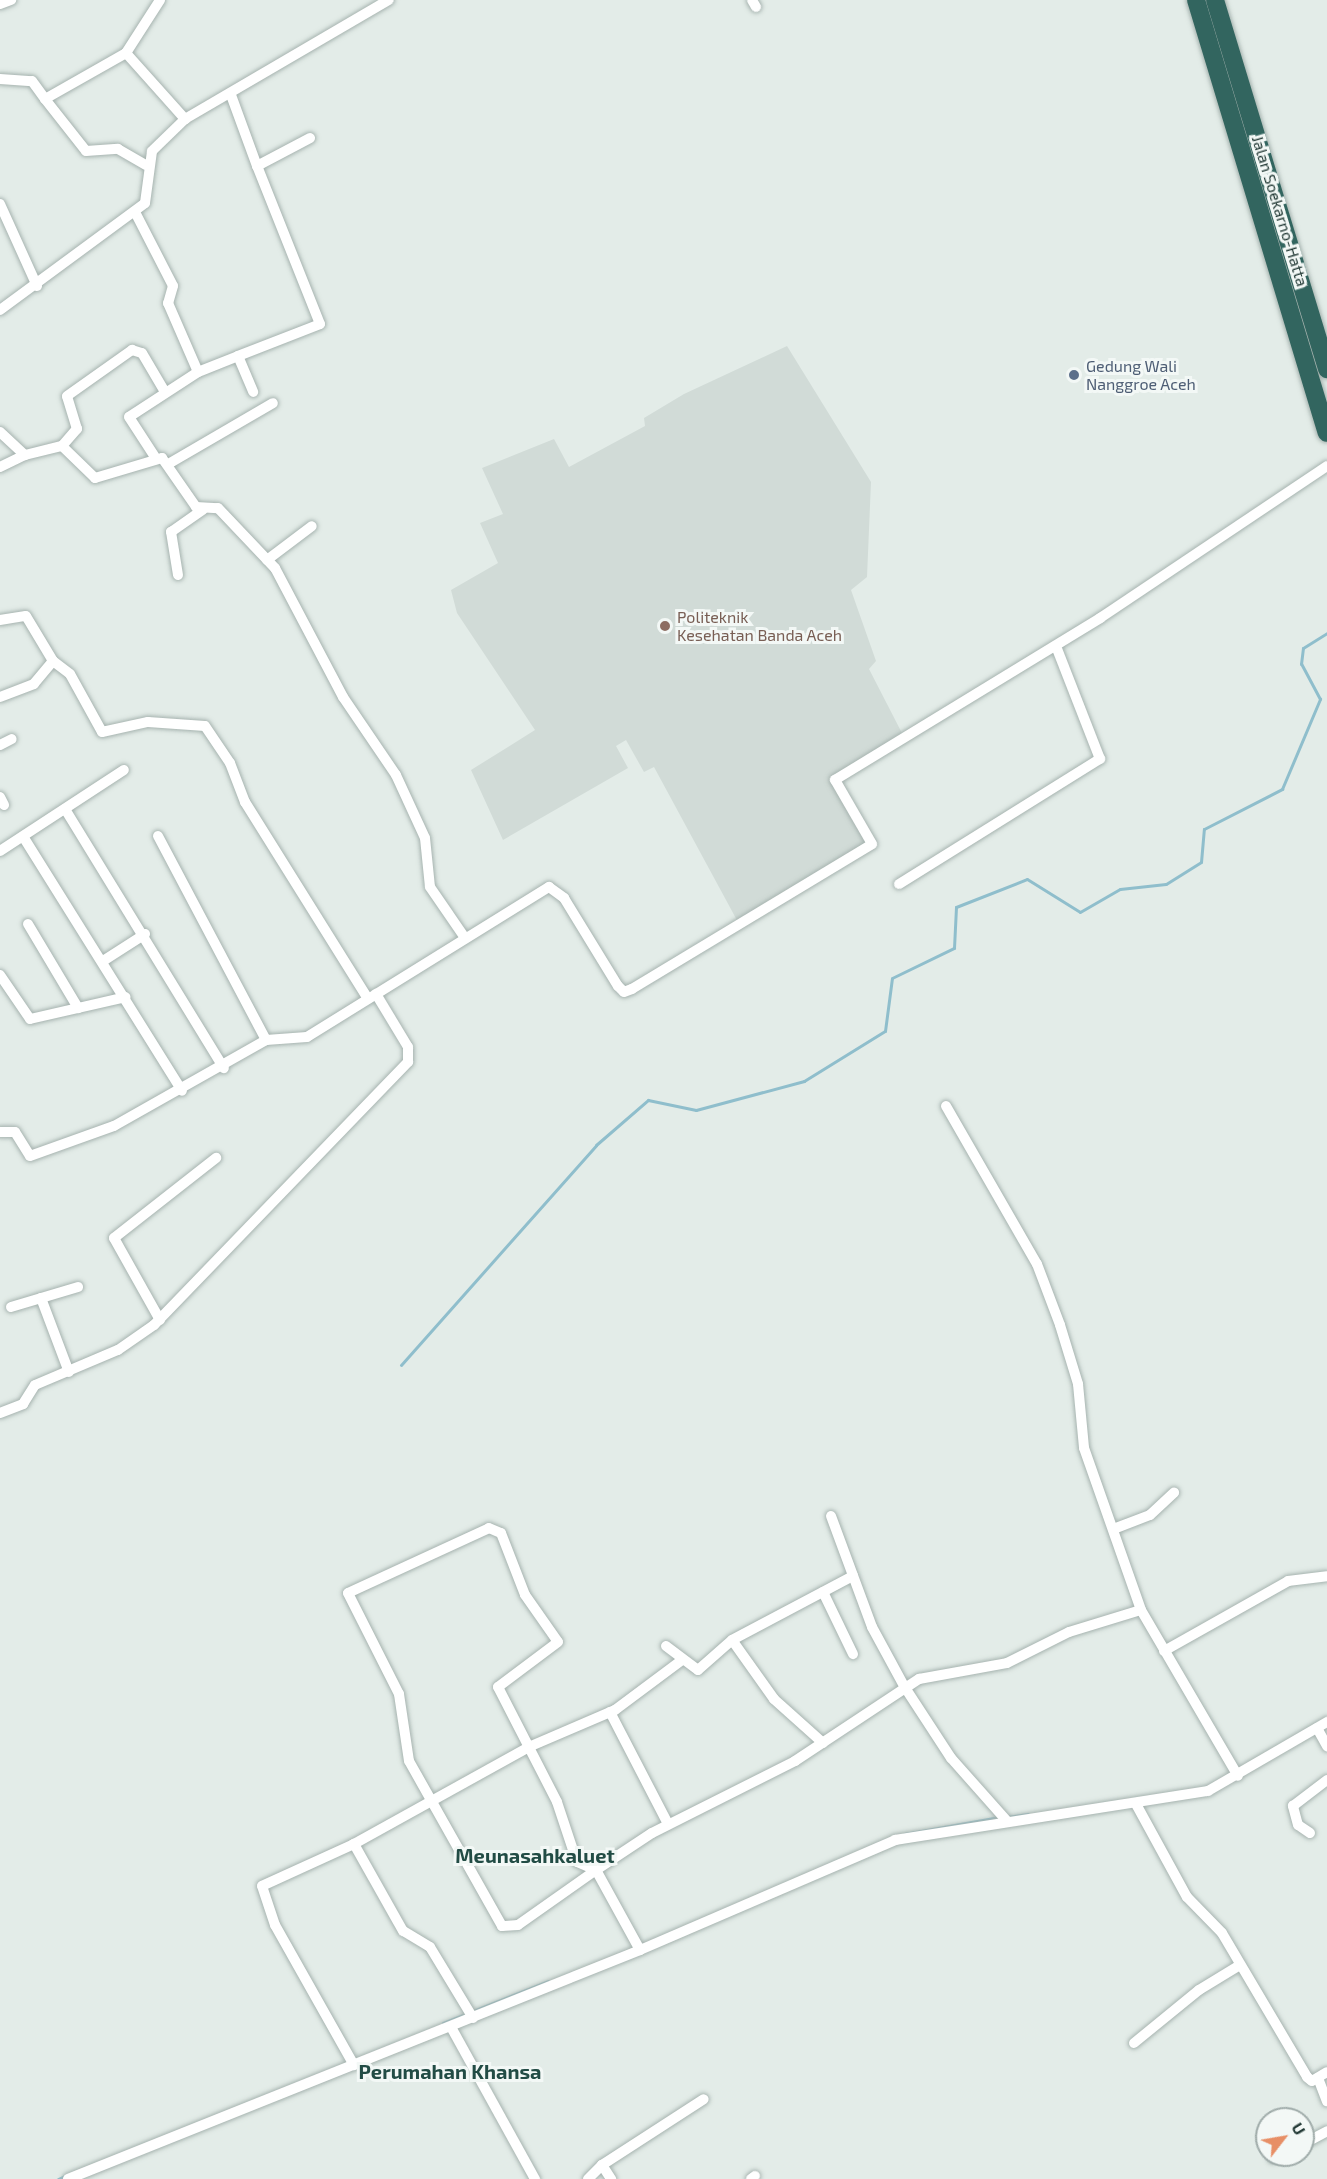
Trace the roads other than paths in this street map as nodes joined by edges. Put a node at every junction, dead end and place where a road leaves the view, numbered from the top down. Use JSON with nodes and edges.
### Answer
{"nodes":[{"id":1,"x":11,"y":0,"type":"edge"},
{"id":2,"x":160,"y":0,"type":"edge"},
{"id":3,"x":389,"y":0,"type":"edge"},
{"id":4,"x":1196,"y":0,"type":"edge"},
{"id":5,"x":1215,"y":0,"type":"edge"},
{"id":6,"x":0,"y":4,"type":"edge"},
{"id":7,"x":126,"y":53,"type":"junction"},
{"id":8,"x":0,"y":79,"type":"edge"},
{"id":9,"x":231,"y":95,"type":"junction"},
{"id":10,"x":45,"y":99,"type":"junction"},
{"id":11,"x":185,"y":119,"type":"junction"},
{"id":12,"x":310,"y":138,"type":"dead end"},
{"id":13,"x":146,"y":165,"type":"junction"},
{"id":14,"x":257,"y":166,"type":"junction"},
{"id":15,"x":0,"y":204,"type":"edge"},
{"id":16,"x":135,"y":212,"type":"junction"},
{"id":17,"x":37,"y":286,"type":"junction"},
{"id":18,"x":0,"y":310,"type":"edge"},
{"id":19,"x":238,"y":356,"type":"junction"},
{"id":20,"x":1327,"y":369,"type":"edge"},
{"id":21,"x":198,"y":372,"type":"junction"},
{"id":22,"x":165,"y":392,"type":"junction"},
{"id":23,"x":253,"y":392,"type":"dead end"},
{"id":24,"x":273,"y":403,"type":"dead end"},
{"id":25,"x":0,"y":432,"type":"edge"},
{"id":26,"x":1327,"y":433,"type":"edge"},
{"id":27,"x":62,"y":446,"type":"junction"},
{"id":28,"x":25,"y":455,"type":"junction"},
{"id":29,"x":155,"y":457,"type":"junction"},
{"id":30,"x":170,"y":463,"type":"junction"},
{"id":31,"x":1327,"y":466,"type":"edge"},
{"id":32,"x":0,"y":467,"type":"edge"},
{"id":33,"x":203,"y":510,"type":"junction"},
{"id":34,"x":312,"y":526,"type":"dead end"},
{"id":35,"x":267,"y":560,"type":"junction"},
{"id":36,"x":178,"y":574,"type":"dead end"},
{"id":37,"x":0,"y":620,"type":"edge"},
{"id":38,"x":1056,"y":646,"type":"junction"},
{"id":39,"x":53,"y":661,"type":"junction"},
{"id":40,"x":0,"y":697,"type":"edge"},
{"id":41,"x":12,"y":739,"type":"dead end"},
{"id":42,"x":0,"y":745,"type":"edge"},
{"id":43,"x":124,"y":770,"type":"dead end"},
{"id":44,"x":65,"y":809,"type":"junction"},
{"id":45,"x":158,"y":836,"type":"dead end"},
{"id":46,"x":24,"y":838,"type":"junction"},
{"id":47,"x":0,"y":851,"type":"edge"},
{"id":48,"x":899,"y":884,"type":"dead end"},
{"id":49,"x":28,"y":924,"type":"dead end"},
{"id":50,"x":146,"y":934,"type":"junction"},
{"id":51,"x":465,"y":938,"type":"junction"},
{"id":52,"x":103,"y":961,"type":"junction"},
{"id":53,"x":0,"y":975,"type":"edge"},
{"id":54,"x":126,"y":997,"type":"junction"},
{"id":55,"x":372,"y":997,"type":"junction"},
{"id":56,"x":78,"y":1008,"type":"junction"},
{"id":57,"x":266,"y":1040,"type":"junction"},
{"id":58,"x":224,"y":1068,"type":"junction"},
{"id":59,"x":183,"y":1091,"type":"junction"},
{"id":60,"x":946,"y":1106,"type":"dead end"},
{"id":61,"x":0,"y":1132,"type":"edge"},
{"id":62,"x":216,"y":1158,"type":"dead end"},
{"id":63,"x":78,"y":1287,"type":"dead end"},
{"id":64,"x":41,"y":1298,"type":"junction"},
{"id":65,"x":11,"y":1307,"type":"dead end"},
{"id":66,"x":160,"y":1320,"type":"junction"},
{"id":67,"x":69,"y":1372,"type":"junction"},
{"id":68,"x":0,"y":1413,"type":"edge"},
{"id":69,"x":1174,"y":1493,"type":"dead end"},
{"id":70,"x":831,"y":1516,"type":"dead end"},
{"id":71,"x":1116,"y":1528,"type":"junction"},
{"id":72,"x":1327,"y":1575,"type":"edge"},
{"id":73,"x":853,"y":1576,"type":"junction"},
{"id":74,"x":823,"y":1592,"type":"junction"},
{"id":75,"x":1141,"y":1610,"type":"junction"},
{"id":76,"x":732,"y":1640,"type":"junction"},
{"id":77,"x":666,"y":1646,"type":"dead end"},
{"id":78,"x":1164,"y":1652,"type":"junction"},
{"id":79,"x":854,"y":1654,"type":"dead end"},
{"id":80,"x":682,"y":1660,"type":"junction"},
{"id":81,"x":904,"y":1686,"type":"junction"},
{"id":82,"x":610,"y":1712,"type":"junction"},
{"id":83,"x":1327,"y":1722,"type":"edge"},
{"id":84,"x":1317,"y":1728,"type":"junction"},
{"id":85,"x":823,"y":1743,"type":"junction"},
{"id":86,"x":531,"y":1746,"type":"junction"},
{"id":87,"x":1327,"y":1746,"type":"edge"},
{"id":88,"x":1235,"y":1772,"type":"junction"},
{"id":89,"x":1327,"y":1780,"type":"edge"},
{"id":90,"x":430,"y":1801,"type":"junction"},
{"id":91,"x":1137,"y":1804,"type":"junction"},
{"id":92,"x":1006,"y":1821,"type":"junction"},
{"id":93,"x":668,"y":1824,"type":"junction"},
{"id":94,"x":1310,"y":1833,"type":"dead end"},
{"id":95,"x":354,"y":1844,"type":"junction"},
{"id":96,"x":596,"y":1870,"type":"junction"},
{"id":97,"x":639,"y":1946,"type":"junction"},
{"id":98,"x":1240,"y":1965,"type":"junction"},
{"id":99,"x":471,"y":2013,"type":"junction"},
{"id":100,"x":452,"y":2027,"type":"junction"},
{"id":101,"x":1134,"y":2043,"type":"dead end"},
{"id":102,"x":354,"y":2065,"type":"junction"},
{"id":103,"x":1323,"y":2075,"type":"edge"},
{"id":104,"x":704,"y":2099,"type":"dead end"},
{"id":105,"x":1327,"y":2101,"type":"edge"},
{"id":106,"x":602,"y":2165,"type":"junction"},
{"id":107,"x":68,"y":2179,"type":"edge"},
{"id":108,"x":535,"y":2179,"type":"edge"},
{"id":109,"x":588,"y":2179,"type":"edge"},
{"id":110,"x":610,"y":2179,"type":"edge"}],
"edges":[{"from":1,"to":6,"type":"street"},
{"from":2,"to":7,"type":"street"},
{"from":3,"to":9,"type":"street"},
{"from":4,"to":26,"type":"highway","name":"Jalan Soekarno-Hatta"},
{"from":5,"to":20,"type":"highway","name":"Jalan Soekarno-Hatta"},
{"from":7,"to":10,"type":"street"},
{"from":7,"to":11,"type":"street"},
{"from":8,"to":10,"type":"street"},
{"from":9,"to":11,"type":"street"},
{"from":9,"to":14,"type":"street"},
{"from":10,"to":13,"type":"street"},
{"from":11,"to":13,"type":"street"},
{"from":12,"to":14,"type":"street"},
{"from":13,"to":16,"type":"street"},
{"from":14,"to":19,"type":"street"},
{"from":15,"to":17,"type":"street"},
{"from":16,"to":17,"type":"street"},
{"from":16,"to":21,"type":"street"},
{"from":17,"to":18,"type":"street"},
{"from":19,"to":21,"type":"street"},
{"from":19,"to":23,"type":"street"},
{"from":21,"to":22,"type":"street"},
{"from":22,"to":27,"type":"street"},
{"from":22,"to":29,"type":"street"},
{"from":24,"to":30,"type":"street"},
{"from":25,"to":28,"type":"street"},
{"from":27,"to":28,"type":"street"},
{"from":27,"to":29,"type":"street"},
{"from":28,"to":32,"type":"street"},
{"from":29,"to":30,"type":"street"},
{"from":30,"to":33,"type":"street"},
{"from":31,"to":38,"type":"street"},
{"from":33,"to":35,"type":"street"},
{"from":33,"to":36,"type":"street"},
{"from":34,"to":35,"type":"street"},
{"from":35,"to":51,"type":"street"},
{"from":37,"to":39,"type":"street"},
{"from":38,"to":48,"type":"street"},
{"from":38,"to":51,"type":"street"},
{"from":39,"to":40,"type":"street"},
{"from":39,"to":55,"type":"street"},
{"from":41,"to":42,"type":"street"},
{"from":43,"to":44,"type":"street"},
{"from":44,"to":46,"type":"street"},
{"from":44,"to":50,"type":"street"},
{"from":45,"to":57,"type":"street"},
{"from":46,"to":47,"type":"street"},
{"from":46,"to":52,"type":"street"},
{"from":49,"to":56,"type":"street"},
{"from":50,"to":52,"type":"street"},
{"from":50,"to":58,"type":"street"},
{"from":51,"to":55,"type":"street"},
{"from":52,"to":54,"type":"street"},
{"from":53,"to":56,"type":"street"},
{"from":54,"to":56,"type":"street"},
{"from":54,"to":59,"type":"street"},
{"from":55,"to":57,"type":"street"},
{"from":55,"to":66,"type":"street"},
{"from":57,"to":58,"type":"street"},
{"from":58,"to":59,"type":"street"},
{"from":59,"to":61,"type":"street"},
{"from":60,"to":71,"type":"street"},
{"from":62,"to":66,"type":"street"},
{"from":63,"to":64,"type":"street"},
{"from":64,"to":65,"type":"street"},
{"from":64,"to":67,"type":"street"},
{"from":66,"to":67,"type":"street"},
{"from":67,"to":68,"type":"street"},
{"from":69,"to":71,"type":"street"},
{"from":70,"to":73,"type":"street"},
{"from":71,"to":75,"type":"street"},
{"from":72,"to":78,"type":"street"},
{"from":73,"to":74,"type":"street"},
{"from":73,"to":81,"type":"street"},
{"from":74,"to":76,"type":"street"},
{"from":74,"to":79,"type":"street"},
{"from":75,"to":78,"type":"street"},
{"from":75,"to":81,"type":"street"},
{"from":76,"to":80,"type":"street"},
{"from":76,"to":85,"type":"street"},
{"from":77,"to":80,"type":"street"},
{"from":78,"to":88,"type":"street"},
{"from":80,"to":82,"type":"street"},
{"from":81,"to":85,"type":"street"},
{"from":81,"to":92,"type":"street"},
{"from":82,"to":86,"type":"street"},
{"from":82,"to":93,"type":"street"},
{"from":83,"to":84,"type":"street"},
{"from":84,"to":87,"type":"street"},
{"from":84,"to":88,"type":"street"},
{"from":85,"to":93,"type":"street"},
{"from":86,"to":90,"type":"street"},
{"from":86,"to":90,"type":"street"},
{"from":86,"to":96,"type":"street"},
{"from":88,"to":91,"type":"street"},
{"from":89,"to":94,"type":"street"},
{"from":90,"to":95,"type":"street"},
{"from":90,"to":96,"type":"street"},
{"from":91,"to":92,"type":"street"},
{"from":91,"to":98,"type":"street"},
{"from":92,"to":97,"type":"street"},
{"from":93,"to":96,"type":"street"},
{"from":95,"to":99,"type":"street"},
{"from":95,"to":102,"type":"street"},
{"from":96,"to":97,"type":"street"},
{"from":97,"to":99,"type":"street"},
{"from":98,"to":101,"type":"street"},
{"from":98,"to":103,"type":"street"},
{"from":99,"to":100,"type":"street"},
{"from":100,"to":102,"type":"street"},
{"from":100,"to":108,"type":"street"},
{"from":102,"to":107,"type":"street"},
{"from":103,"to":105,"type":"street"},
{"from":104,"to":106,"type":"street"},
{"from":106,"to":109,"type":"street"},
{"from":106,"to":110,"type":"street"}]}
